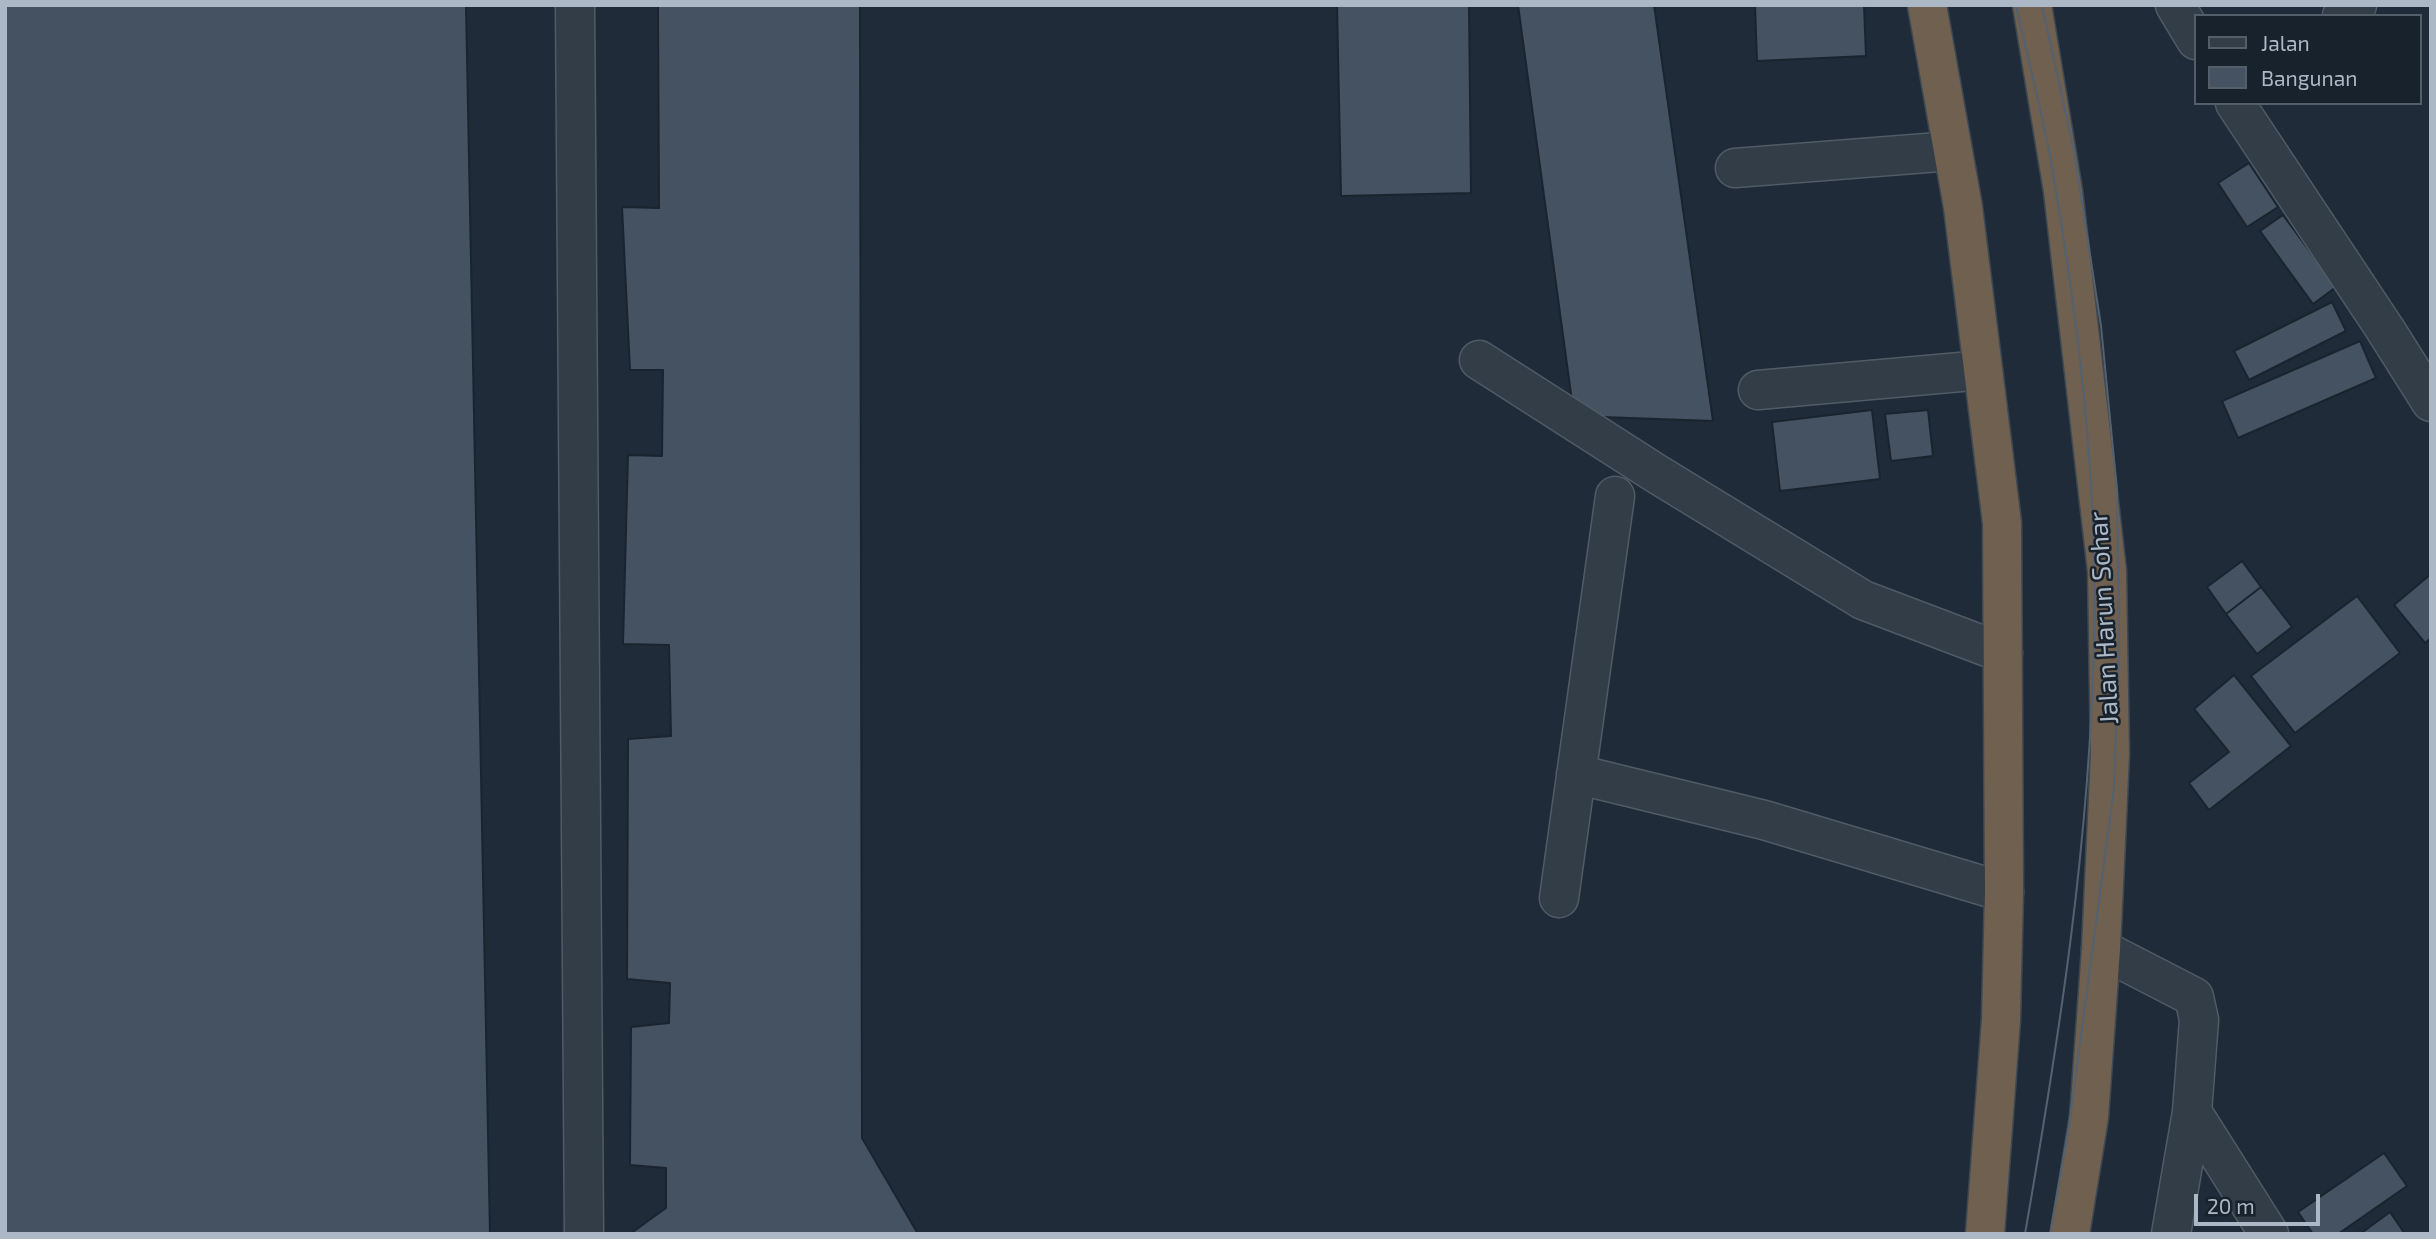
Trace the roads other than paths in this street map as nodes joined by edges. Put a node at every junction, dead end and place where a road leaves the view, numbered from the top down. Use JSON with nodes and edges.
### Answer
{"nodes":[{"id":1,"x":575,"y":5,"type":"edge"},
{"id":2,"x":1927,"y":5,"type":"edge"},
{"id":3,"x":2032,"y":5,"type":"edge"},
{"id":4,"x":2175,"y":5,"type":"edge"},
{"id":5,"x":2194,"y":37,"type":"edge"},
{"id":6,"x":2236,"y":105,"type":"edge"},
{"id":7,"x":1952,"y":151,"type":"junction"},
{"id":8,"x":1735,"y":168,"type":"dead end"},
{"id":9,"x":1479,"y":360,"type":"dead end"},
{"id":10,"x":1983,"y":370,"type":"junction"},
{"id":11,"x":1758,"y":390,"type":"dead end"},
{"id":12,"x":2431,"y":402,"type":"edge"},
{"id":13,"x":1615,"y":496,"type":"dead end"},
{"id":14,"x":2003,"y":653,"type":"junction"},
{"id":15,"x":1576,"y":774,"type":"junction"},
{"id":16,"x":2004,"y":892,"type":"junction"},
{"id":17,"x":1559,"y":898,"type":"dead end"},
{"id":18,"x":2101,"y":949,"type":"junction"},
{"id":19,"x":2192,"y":1112,"type":"junction"},
{"id":20,"x":584,"y":1234,"type":"edge"},
{"id":21,"x":1985,"y":1234,"type":"edge"},
{"id":22,"x":2070,"y":1234,"type":"edge"},
{"id":23,"x":2171,"y":1234,"type":"edge"},
{"id":24,"x":2269,"y":1234,"type":"edge"}],
"edges":[{"from":1,"to":20,"type":"street"},
{"from":2,"to":7,"type":"highway"},
{"from":3,"to":18,"type":"highway","name":"Jalan Harun Sohar"},
{"from":4,"to":5,"type":"street"},
{"from":6,"to":12,"type":"street"},
{"from":7,"to":8,"type":"street"},
{"from":7,"to":10,"type":"highway"},
{"from":9,"to":14,"type":"street"},
{"from":10,"to":11,"type":"street"},
{"from":10,"to":14,"type":"highway"},
{"from":13,"to":15,"type":"street"},
{"from":14,"to":16,"type":"highway"},
{"from":15,"to":16,"type":"street"},
{"from":15,"to":17,"type":"street"},
{"from":16,"to":21,"type":"highway"},
{"from":18,"to":19,"type":"street"},
{"from":18,"to":22,"type":"highway","name":"Jalan Harun Sohar"},
{"from":19,"to":23,"type":"street"},
{"from":19,"to":24,"type":"street"}]}
